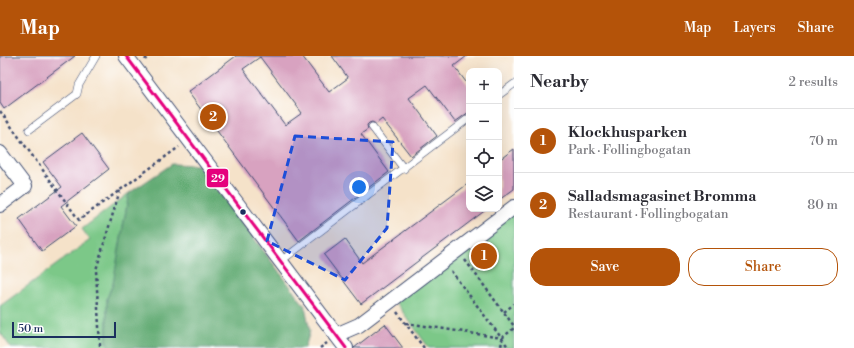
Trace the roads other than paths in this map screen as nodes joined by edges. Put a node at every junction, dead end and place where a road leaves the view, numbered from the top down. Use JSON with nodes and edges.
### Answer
{"nodes":[{"id":1,"x":96,"y":56,"type":"edge"},
{"id":2,"x":126,"y":56,"type":"edge"},
{"id":3,"x":514,"y":84,"type":"edge"},
{"id":4,"x":502,"y":93,"type":"edge"},
{"id":5,"x":466,"y":120,"type":"edge"},
{"id":6,"x":372,"y":126,"type":"dead end"},
{"id":7,"x":29,"y":130,"type":"dead end"},
{"id":8,"x":0,"y":153,"type":"edge"},
{"id":9,"x":404,"y":169,"type":"junction"},
{"id":10,"x":0,"y":205,"type":"edge"},
{"id":11,"x":514,"y":207,"type":"edge"},
{"id":12,"x":282,"y":262,"type":"junction"},
{"id":13,"x":336,"y":335,"type":"junction"},
{"id":14,"x":346,"y":348,"type":"edge"}],
"edges":[{"from":1,"to":7,"type":"lane"},
{"from":2,"to":12,"type":"street"},
{"from":3,"to":4,"type":"lane"},
{"from":5,"to":9,"type":"lane"},
{"from":6,"to":9,"type":"lane"},
{"from":8,"to":10,"type":"street"},
{"from":9,"to":12,"type":"lane"},
{"from":11,"to":13,"type":"street"},
{"from":12,"to":13,"type":"street"},
{"from":13,"to":14,"type":"street"}]}
